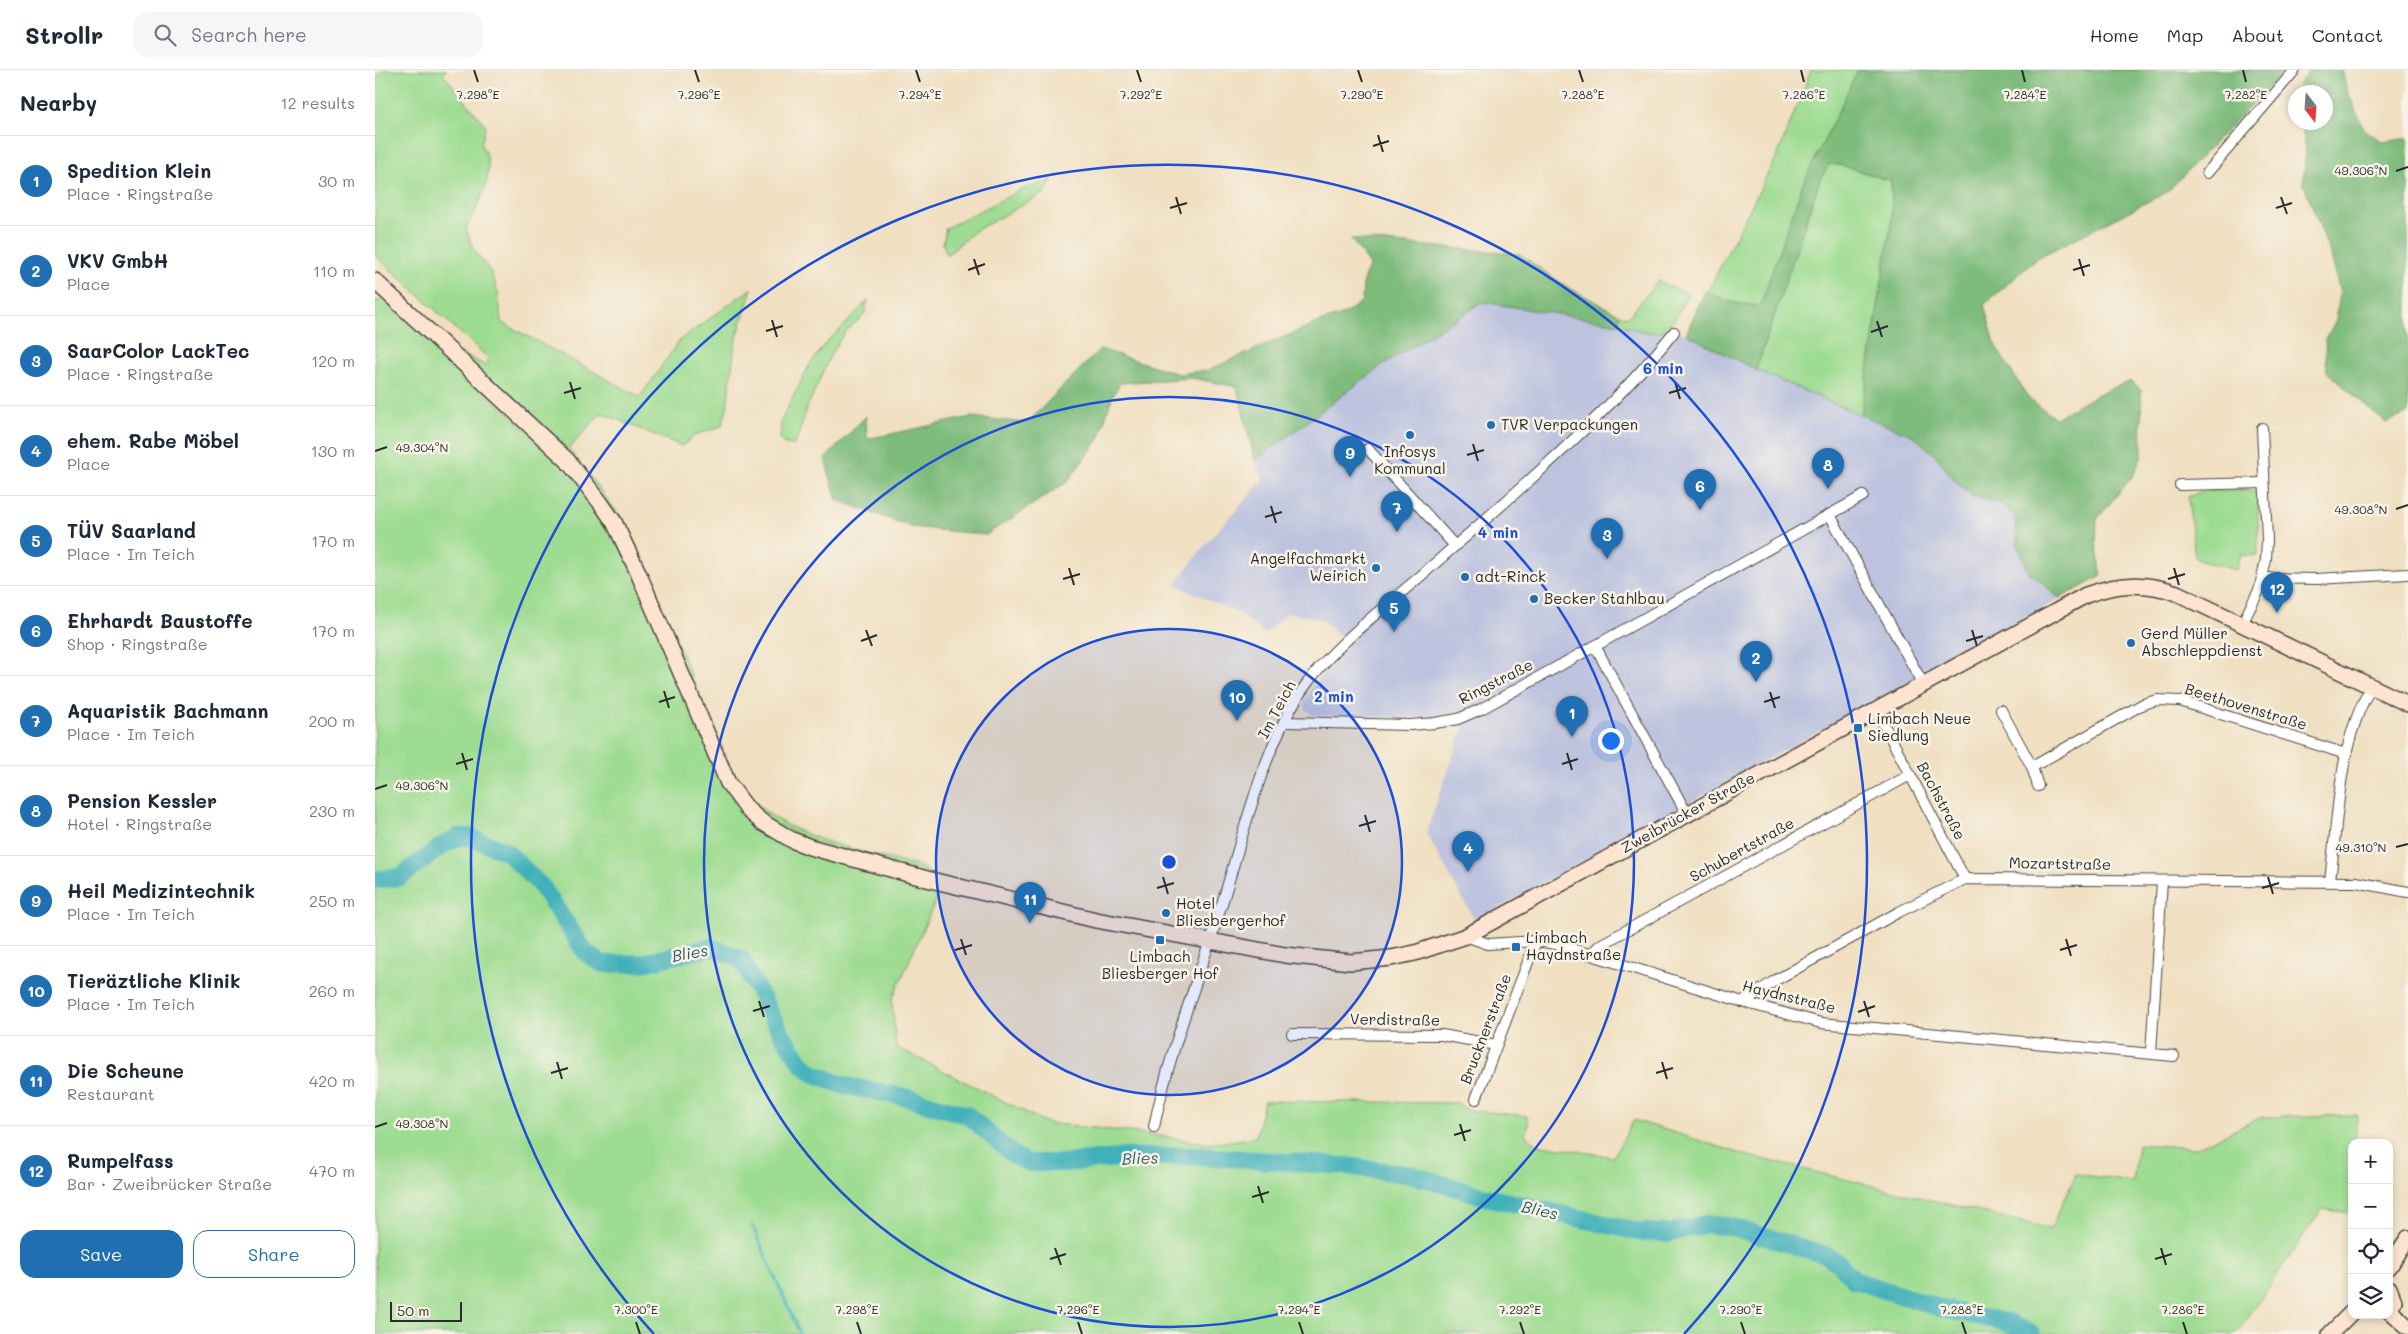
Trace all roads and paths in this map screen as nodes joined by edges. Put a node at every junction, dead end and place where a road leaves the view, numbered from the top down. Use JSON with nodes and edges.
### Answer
{"nodes":[{"id":1,"x":2295,"y":70,"type":"edge"},
{"id":2,"x":2207,"y":173,"type":"dead end"},
{"id":3,"x":375,"y":281,"type":"edge"},
{"id":4,"x":1674,"y":332,"type":"dead end"},
{"id":5,"x":2262,"y":428,"type":"dead end"},
{"id":6,"x":1368,"y":449,"type":"dead end"},
{"id":7,"x":2263,"y":483,"type":"junction"},
{"id":8,"x":2180,"y":485,"type":"dead end"},
{"id":9,"x":1863,"y":496,"type":"dead end"},
{"id":10,"x":1831,"y":515,"type":"junction"},
{"id":11,"x":1455,"y":546,"type":"junction"},
{"id":12,"x":2408,"y":574,"type":"edge"},
{"id":13,"x":2262,"y":578,"type":"junction"},
{"id":14,"x":2242,"y":624,"type":"junction"},
{"id":15,"x":1595,"y":646,"type":"junction"},
{"id":16,"x":1923,"y":684,"type":"junction"},
{"id":17,"x":2371,"y":687,"type":"junction"},
{"id":18,"x":2408,"y":704,"type":"edge"},
{"id":19,"x":1876,"y":710,"type":"junction"},
{"id":20,"x":2001,"y":710,"type":"dead end"},
{"id":21,"x":1285,"y":722,"type":"junction"},
{"id":22,"x":2346,"y":754,"type":"junction"},
{"id":23,"x":2032,"y":766,"type":"junction"},
{"id":24,"x":1910,"y":775,"type":"junction"},
{"id":25,"x":2038,"y":786,"type":"dead end"},
{"id":26,"x":1687,"y":814,"type":"junction"},
{"id":27,"x":1965,"y":879,"type":"junction"},
{"id":28,"x":2162,"y":881,"type":"junction"},
{"id":29,"x":2330,"y":881,"type":"junction"},
{"id":30,"x":2408,"y":892,"type":"edge"},
{"id":31,"x":1466,"y":936,"type":"junction"},
{"id":32,"x":1535,"y":941,"type":"junction"},
{"id":33,"x":1210,"y":942,"type":"junction"},
{"id":34,"x":1591,"y":954,"type":"junction"},
{"id":35,"x":1743,"y":1002,"type":"junction"},
{"id":36,"x":1292,"y":1034,"type":"dead end"},
{"id":37,"x":1496,"y":1045,"type":"junction"},
{"id":38,"x":2151,"y":1053,"type":"junction"},
{"id":39,"x":2174,"y":1056,"type":"dead end"},
{"id":40,"x":1476,"y":1099,"type":"dead end"},
{"id":41,"x":1154,"y":1127,"type":"dead end"},
{"id":42,"x":2408,"y":1238,"type":"edge"},
{"id":43,"x":2393,"y":1261,"type":"edge"},
{"id":44,"x":2393,"y":1314,"type":"edge"},
{"id":45,"x":2348,"y":1316,"type":"edge"},
{"id":46,"x":2408,"y":1327,"type":"edge"},
{"id":47,"x":2330,"y":1334,"type":"edge"}],
"edges":[{"from":1,"to":2,"type":"street"},
{"from":3,"to":33,"type":"street","name":"Zweibrücker Straße"},
{"from":4,"to":11,"type":"street","name":"Im Teich"},
{"from":5,"to":7,"type":"street"},
{"from":6,"to":11,"type":"street"},
{"from":7,"to":8,"type":"street"},
{"from":7,"to":13,"type":"street"},
{"from":9,"to":10,"type":"street","name":"Ringstraße"},
{"from":10,"to":15,"type":"street","name":"Ringstraße"},
{"from":10,"to":16,"type":"street"},
{"from":11,"to":21,"type":"street","name":"Im Teich"},
{"from":12,"to":13,"type":"street"},
{"from":13,"to":14,"type":"street"},
{"from":14,"to":16,"type":"street","name":"Zweibrücker Straße"},
{"from":14,"to":17,"type":"street","name":"Zweibrücker Straße"},
{"from":15,"to":21,"type":"street","name":"Ringstraße"},
{"from":15,"to":26,"type":"street"},
{"from":16,"to":19,"type":"street","name":"Zweibrücker Straße"},
{"from":17,"to":18,"type":"street","name":"Zweibrücker Straße"},
{"from":17,"to":22,"type":"street"},
{"from":19,"to":24,"type":"street","name":"Bachstraße"},
{"from":19,"to":26,"type":"street","name":"Zweibrücker Straße"},
{"from":20,"to":23,"type":"street"},
{"from":21,"to":33,"type":"street","name":"Im Teich"},
{"from":22,"to":23,"type":"street","name":"Beethovenstraße"},
{"from":22,"to":29,"type":"street"},
{"from":23,"to":25,"type":"street"},
{"from":24,"to":27,"type":"street","name":"Bachstraße"},
{"from":24,"to":34,"type":"street","name":"Schubertstraße"},
{"from":26,"to":31,"type":"street","name":"Zweibrücker Straße"},
{"from":27,"to":28,"type":"street","name":"Mozartstraße"},
{"from":27,"to":35,"type":"street","name":"Mozartstraße"},
{"from":28,"to":29,"type":"street","name":"Mozartstraße"},
{"from":28,"to":38,"type":"street"},
{"from":29,"to":30,"type":"street","name":"Mozartstraße"},
{"from":31,"to":32,"type":"street","name":"Haydnstraße"},
{"from":31,"to":33,"type":"street","name":"Zweibrücker Straße"},
{"from":32,"to":34,"type":"street","name":"Haydnstraße"},
{"from":32,"to":37,"type":"street","name":"Brucknerstraße"},
{"from":33,"to":41,"type":"street","name":"Im Teich"},
{"from":34,"to":35,"type":"street","name":"Haydnstraße"},
{"from":35,"to":38,"type":"street","name":"Haydnstraße"},
{"from":36,"to":37,"type":"street","name":"Verdistraße"},
{"from":37,"to":40,"type":"street","name":"Brucknerstraße"},
{"from":38,"to":39,"type":"street","name":"Haydnstraße"},
{"from":42,"to":43,"type":"street"},
{"from":44,"to":46,"type":"street"},
{"from":45,"to":47,"type":"street"}]}
